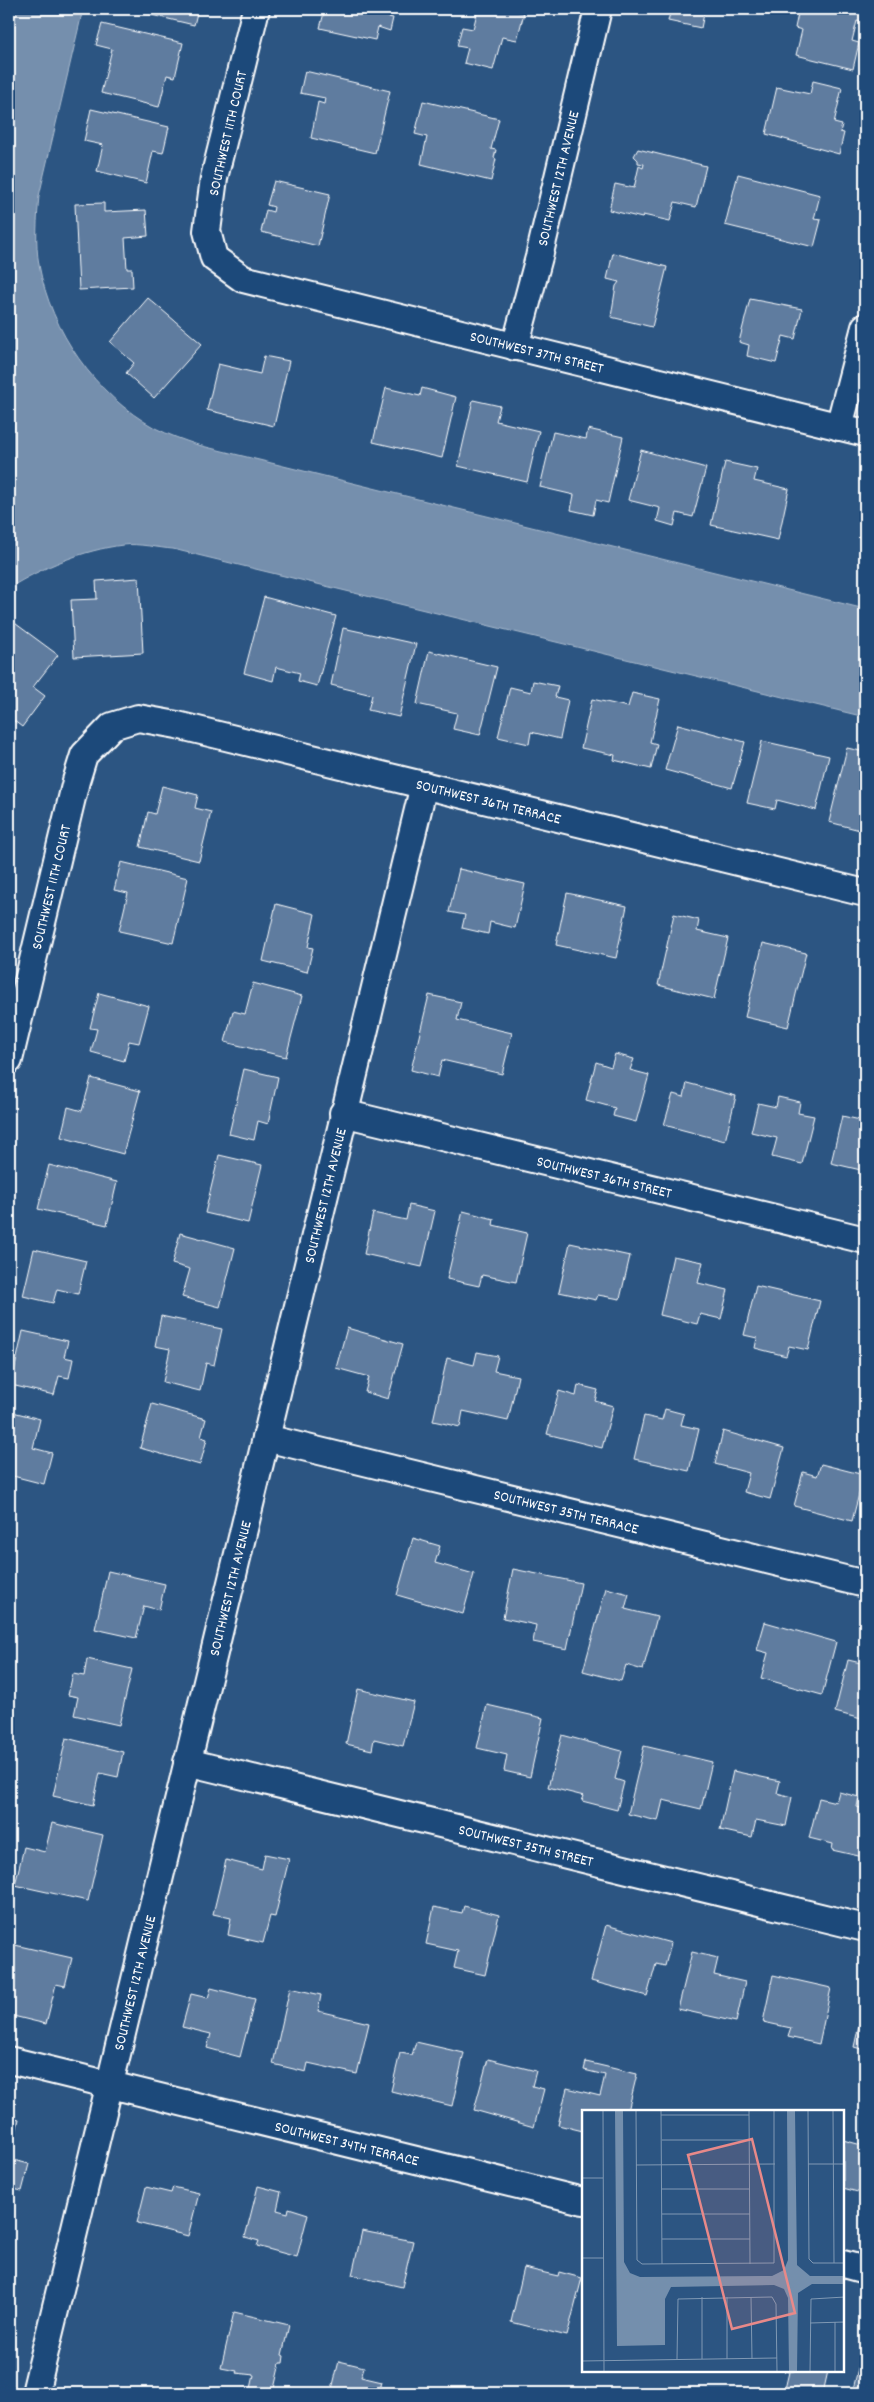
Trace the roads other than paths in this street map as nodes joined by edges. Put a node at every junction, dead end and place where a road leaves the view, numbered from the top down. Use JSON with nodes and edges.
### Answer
{"nodes":[{"id":1,"x":256,"y":9,"type":"edge"},
{"id":2,"x":598,"y":9,"type":"edge"},
{"id":3,"x":214,"y":258,"type":"joint"},
{"id":4,"x":865,"y":327,"type":"edge"},
{"id":5,"x":515,"y":347,"type":"junction"},
{"id":6,"x":839,"y":427,"type":"junction"},
{"id":7,"x":865,"y":433,"type":"edge"},
{"id":8,"x":112,"y":726,"type":"joint"},
{"id":9,"x":424,"y":785,"type":"junction"},
{"id":10,"x":865,"y":893,"type":"edge"},
{"id":11,"x":9,"y":1060,"type":"edge"},
{"id":12,"x":343,"y":1113,"type":"junction"},
{"id":13,"x":865,"y":1240,"type":"edge"},
{"id":14,"x":266,"y":1438,"type":"junction"},
{"id":15,"x":865,"y":1584,"type":"edge"},
{"id":16,"x":187,"y":1762,"type":"junction"},
{"id":17,"x":865,"y":1928,"type":"edge"},
{"id":18,"x":9,"y":2060,"type":"edge"},
{"id":19,"x":110,"y":2085,"type":"junction"},
{"id":20,"x":582,"y":2201,"type":"edge"},
{"id":21,"x":844,"y":2264,"type":"edge"},
{"id":22,"x":865,"y":2270,"type":"edge"},
{"id":23,"x":35,"y":2393,"type":"edge"}],
"edges":[{"from":1,"to":3,"type":"street","name":"SOUTHWEST 11TH COURT"},
{"from":2,"to":5,"type":"street","name":"SOUTHWEST 12TH AVENUE"},
{"from":3,"to":5,"type":"street","name":"SOUTHWEST 37TH STREET"},
{"from":4,"to":6,"type":"street"},
{"from":5,"to":6,"type":"street","name":"SOUTHWEST 37TH STREET"},
{"from":6,"to":7,"type":"street","name":"SOUTHWEST 37TH STREET"},
{"from":8,"to":9,"type":"street","name":"SOUTHWEST 36TH TERRACE"},
{"from":8,"to":11,"type":"street","name":"SOUTHWEST 11TH COURT"},
{"from":9,"to":10,"type":"street","name":"SOUTHWEST 36TH TERRACE"},
{"from":9,"to":12,"type":"street","name":"SOUTHWEST 12TH AVENUE"},
{"from":12,"to":13,"type":"street","name":"SOUTHWEST 36TH STREET"},
{"from":12,"to":14,"type":"street","name":"SOUTHWEST 12TH AVENUE"},
{"from":14,"to":15,"type":"street","name":"SOUTHWEST 35TH TERRACE"},
{"from":14,"to":16,"type":"street","name":"SOUTHWEST 12TH AVENUE"},
{"from":16,"to":17,"type":"street","name":"SOUTHWEST 35TH STREET"},
{"from":16,"to":19,"type":"street","name":"SOUTHWEST 12TH AVENUE"},
{"from":18,"to":19,"type":"street","name":"SOUTHWEST 34TH TERRACE"},
{"from":19,"to":20,"type":"street","name":"SOUTHWEST 34TH TERRACE"},
{"from":19,"to":23,"type":"street","name":"SOUTHWEST 12TH AVENUE"},
{"from":21,"to":22,"type":"street"}]}
